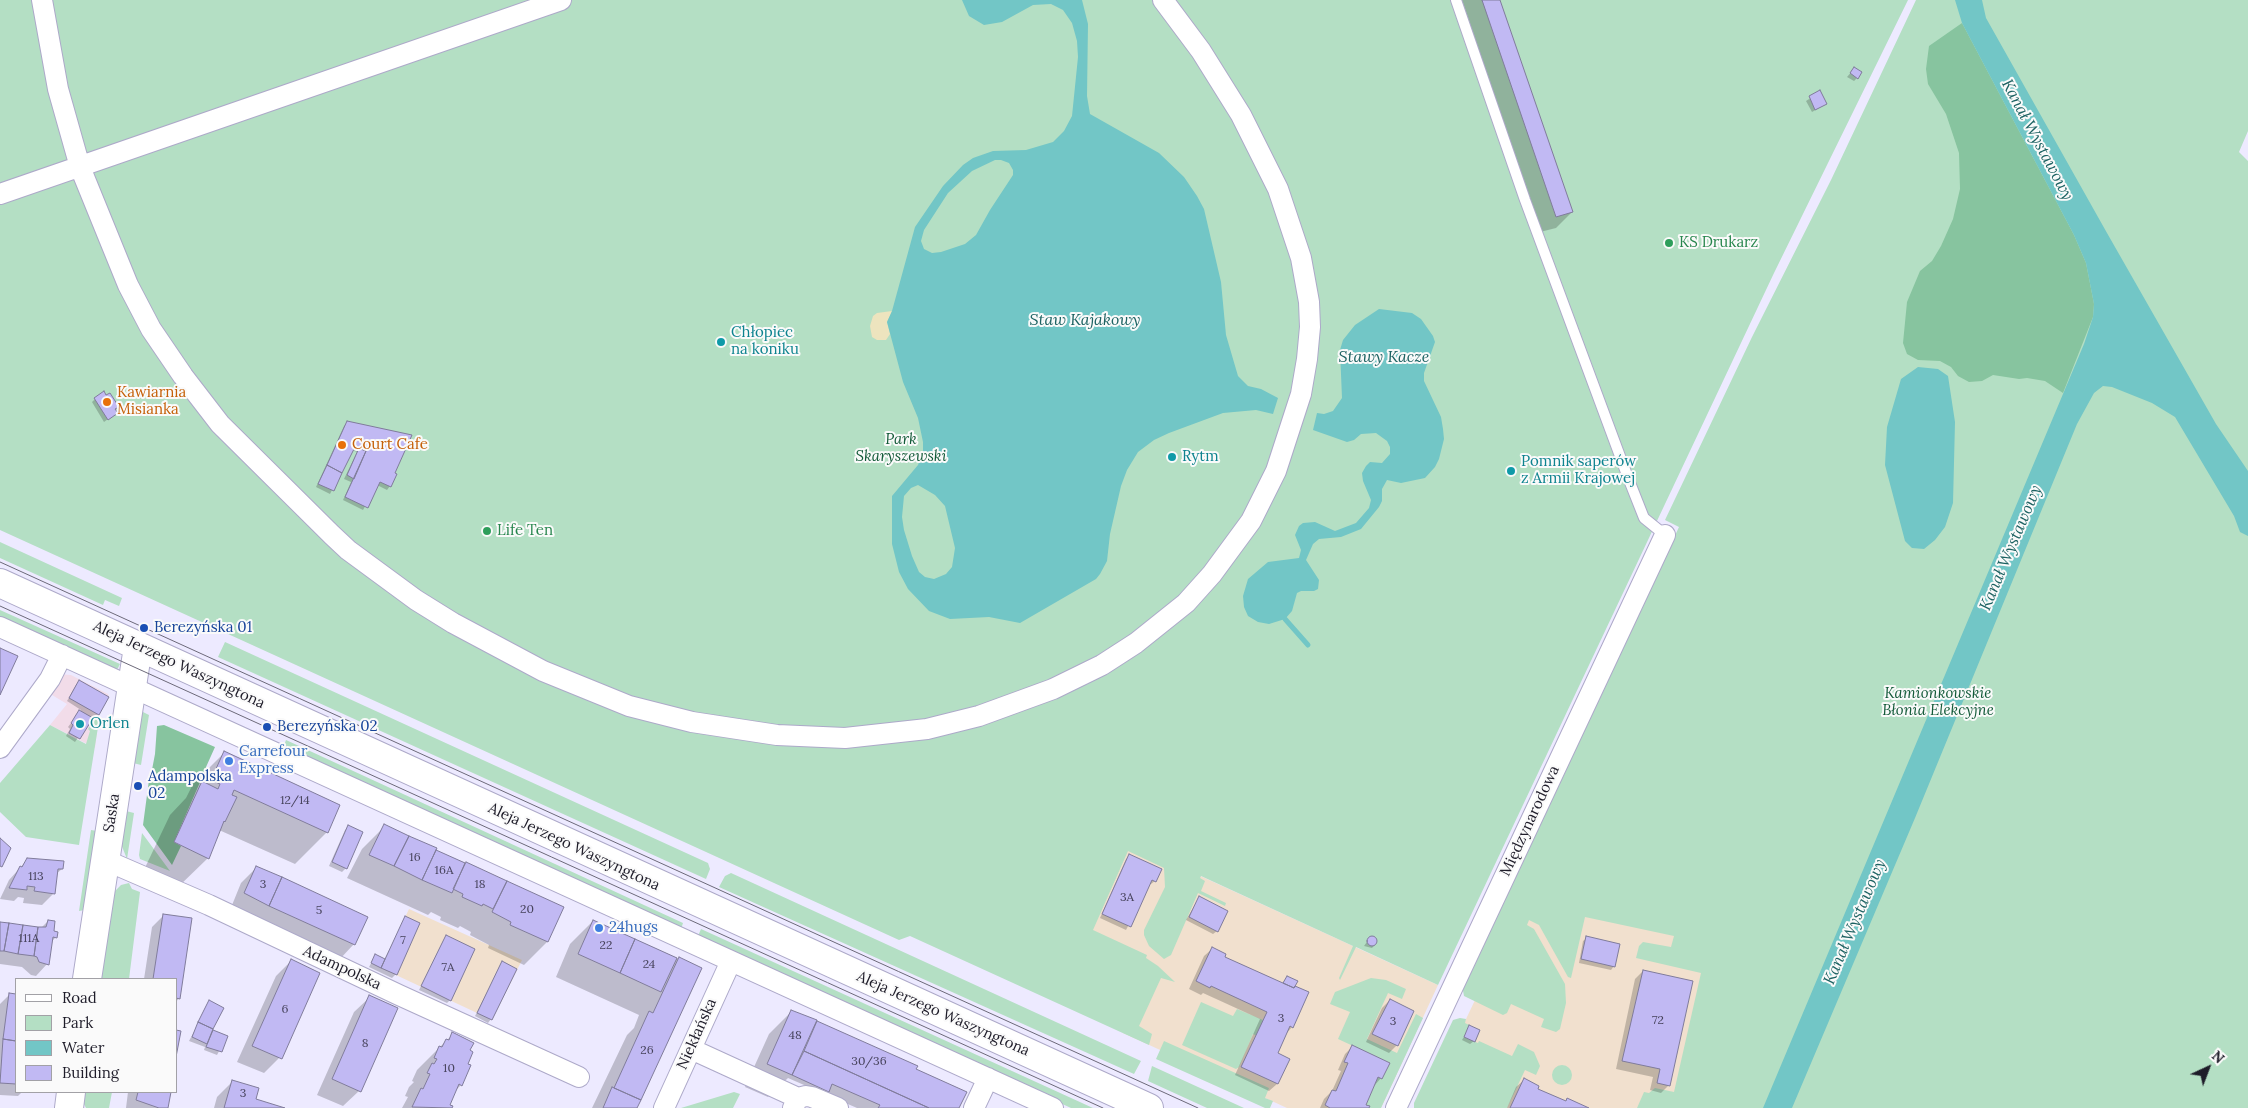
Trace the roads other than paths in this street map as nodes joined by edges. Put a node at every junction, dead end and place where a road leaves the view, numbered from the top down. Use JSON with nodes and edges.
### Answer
{"nodes":[{"id":1,"x":42,"y":0,"type":"edge"},
{"id":2,"x":561,"y":0,"type":"edge"},
{"id":3,"x":1163,"y":0,"type":"edge"},
{"id":4,"x":1456,"y":0,"type":"edge"},
{"id":5,"x":80,"y":167,"type":"junction"},
{"id":6,"x":0,"y":194,"type":"edge"},
{"id":7,"x":1666,"y":536,"type":"joint"},
{"id":8,"x":0,"y":584,"type":"edge"},
{"id":9,"x":0,"y":627,"type":"edge"},
{"id":10,"x":138,"y":647,"type":"junction"},
{"id":11,"x":62,"y":655,"type":"junction"},
{"id":12,"x":132,"y":687,"type":"junction"},
{"id":13,"x":0,"y":748,"type":"edge"},
{"id":14,"x":105,"y":860,"type":"junction"},
{"id":15,"x":731,"y":961,"type":"junction"},
{"id":16,"x":87,"y":978,"type":"edge"},
{"id":17,"x":690,"y":1050,"type":"junction"},
{"id":18,"x":579,"y":1076,"type":"dead end"},
{"id":19,"x":988,"y":1078,"type":"junction"},
{"id":20,"x":71,"y":1093,"type":"edge"},
{"id":21,"x":796,"y":1103,"type":"edge"},
{"id":22,"x":69,"y":1108,"type":"edge"},
{"id":23,"x":664,"y":1108,"type":"edge"},
{"id":24,"x":838,"y":1108,"type":"edge"},
{"id":25,"x":974,"y":1108,"type":"edge"},
{"id":26,"x":1053,"y":1108,"type":"edge"},
{"id":27,"x":1150,"y":1108,"type":"edge"},
{"id":28,"x":1396,"y":1108,"type":"edge"}],
"edges":[{"from":1,"to":5,"type":"street"},
{"from":2,"to":5,"type":"street"},
{"from":3,"to":5,"type":"street"},
{"from":4,"to":7,"type":"lane"},
{"from":5,"to":6,"type":"street"},
{"from":7,"to":28,"type":"street","name":"Międzynarodowa"},
{"from":8,"to":10,"type":"main road","name":"Aleja Jerzego Waszyngtona"},
{"from":9,"to":11,"type":"street"},
{"from":10,"to":12,"type":"main road","name":"Saska"},
{"from":10,"to":27,"type":"main road","name":"Aleja Jerzego Waszyngtona"},
{"from":11,"to":12,"type":"street"},
{"from":11,"to":13,"type":"street"},
{"from":12,"to":14,"type":"main road","name":"Saska"},
{"from":12,"to":15,"type":"street"},
{"from":14,"to":16,"type":"main road","name":"Saska"},
{"from":14,"to":18,"type":"street","name":"Adampolska"},
{"from":15,"to":17,"type":"street","name":"Niekłańska"},
{"from":15,"to":19,"type":"street"},
{"from":17,"to":21,"type":"street"},
{"from":17,"to":23,"type":"street","name":"Niekłańska"},
{"from":19,"to":25,"type":"street"},
{"from":19,"to":26,"type":"street"},
{"from":20,"to":22,"type":"main road"},
{"from":21,"to":24,"type":"street"}]}
